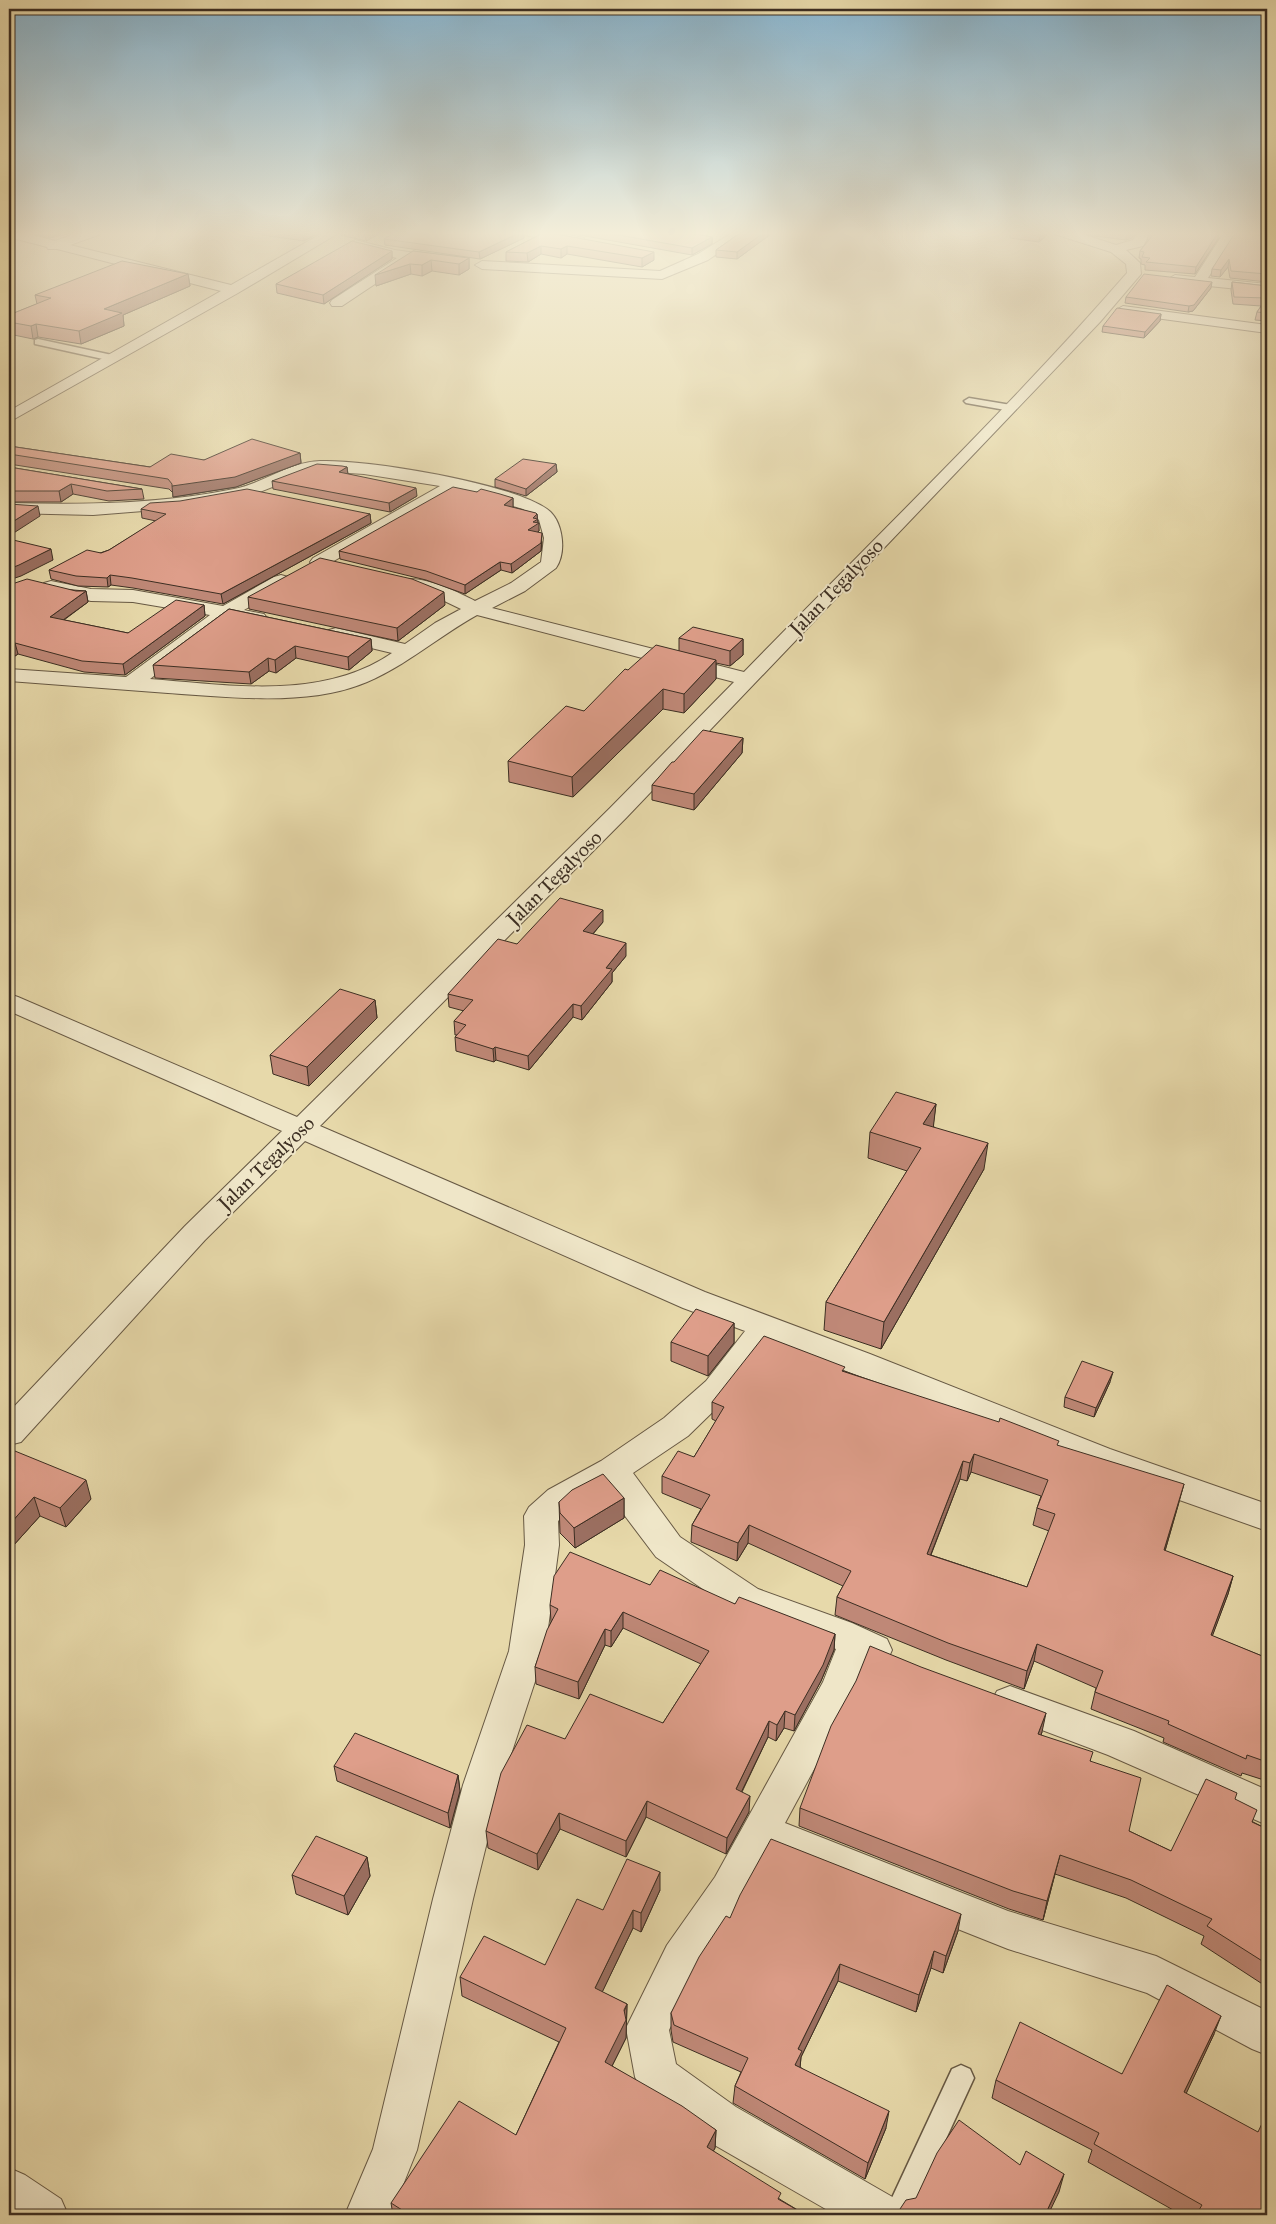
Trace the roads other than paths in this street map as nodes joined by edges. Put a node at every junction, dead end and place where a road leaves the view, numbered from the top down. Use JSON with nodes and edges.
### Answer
{"nodes":[{"id":1,"x":153,"y":335,"type":"edge"},
{"id":2,"x":1080,"y":335,"type":"edge"},
{"id":3,"x":38,"y":342,"type":"dead end"},
{"id":4,"x":112,"y":358,"type":"junction"},
{"id":5,"x":970,"y":400,"type":"dead end"},
{"id":6,"x":1011,"y":408,"type":"junction"},
{"id":7,"x":9,"y":417,"type":"edge"},
{"id":8,"x":455,"y":485,"type":"junction"},
{"id":9,"x":137,"y":490,"type":"edge"},
{"id":10,"x":246,"y":491,"type":"junction"},
{"id":11,"x":276,"y":497,"type":"edge"},
{"id":12,"x":191,"y":501,"type":"junction"},
{"id":13,"x":9,"y":508,"type":"edge"},
{"id":14,"x":363,"y":514,"type":"edge"},
{"id":15,"x":392,"y":520,"type":"junction"},
{"id":16,"x":55,"y":568,"type":"edge"},
{"id":17,"x":307,"y":568,"type":"junction"},
{"id":18,"x":346,"y":569,"type":"edge"},
{"id":19,"x":391,"y":580,"type":"edge"},
{"id":20,"x":476,"y":609,"type":"junction"},
{"id":21,"x":226,"y":612,"type":"junction"},
{"id":22,"x":271,"y":620,"type":"edge"},
{"id":23,"x":319,"y":630,"type":"edge"},
{"id":24,"x":410,"y":651,"type":"junction"},
{"id":25,"x":9,"y":675,"type":"edge"},
{"id":26,"x":747,"y":679,"type":"junction"},
{"id":27,"x":129,"y":685,"type":"junction"},
{"id":28,"x":9,"y":1002,"type":"edge"},
{"id":29,"x":301,"y":1129,"type":"junction"},
{"id":30,"x":764,"y":1327,"type":"junction"},
{"id":31,"x":9,"y":1433,"type":"edge"},
{"id":32,"x":613,"y":1470,"type":"junction"},
{"id":33,"x":1267,"y":1518,"type":"edge"},
{"id":34,"x":856,"y":1643,"type":"junction"},
{"id":35,"x":907,"y":1663,"type":"edge"},
{"id":36,"x":984,"y":1692,"type":"edge"},
{"id":37,"x":1267,"y":1808,"type":"edge"},
{"id":38,"x":760,"y":1832,"type":"junction"},
{"id":39,"x":1267,"y":2034,"type":"edge"},
{"id":40,"x":961,"y":2078,"type":"dead end"},
{"id":41,"x":9,"y":2191,"type":"edge"},
{"id":42,"x":45,"y":2215,"type":"edge"},
{"id":43,"x":368,"y":2215,"type":"edge"},
{"id":44,"x":884,"y":2215,"type":"edge"}],
"edges":[{"from":1,"to":4,"type":"street"},
{"from":2,"to":6,"type":"street","name":"Jalan Tegalyoso"},
{"from":3,"to":4,"type":"lane"},
{"from":4,"to":7,"type":"street"},
{"from":5,"to":6,"type":"lane"},
{"from":6,"to":26,"type":"street","name":"Jalan Tegalyoso"},
{"from":8,"to":10,"type":"street"},
{"from":8,"to":15,"type":"street"},
{"from":8,"to":20,"type":"street"},
{"from":9,"to":12,"type":"street"},
{"from":10,"to":11,"type":"street"},
{"from":10,"to":12,"type":"street"},
{"from":12,"to":13,"type":"street"},
{"from":14,"to":15,"type":"street"},
{"from":15,"to":17,"type":"street"},
{"from":16,"to":21,"type":"street"},
{"from":17,"to":18,"type":"street"},
{"from":17,"to":21,"type":"street"},
{"from":19,"to":20,"type":"street"},
{"from":20,"to":24,"type":"street"},
{"from":20,"to":26,"type":"street"},
{"from":21,"to":22,"type":"street"},
{"from":21,"to":27,"type":"street"},
{"from":23,"to":24,"type":"street"},
{"from":24,"to":27,"type":"street"},
{"from":25,"to":27,"type":"street"},
{"from":26,"to":29,"type":"street","name":"Jalan Tegalyoso"},
{"from":28,"to":29,"type":"street"},
{"from":29,"to":30,"type":"street"},
{"from":29,"to":31,"type":"street","name":"Jalan Tegalyoso"},
{"from":30,"to":32,"type":"street"},
{"from":30,"to":33,"type":"street"},
{"from":32,"to":34,"type":"street"},
{"from":32,"to":43,"type":"street"},
{"from":34,"to":35,"type":"street"},
{"from":34,"to":38,"type":"street"},
{"from":36,"to":37,"type":"street"},
{"from":38,"to":39,"type":"street"},
{"from":38,"to":44,"type":"street"},
{"from":40,"to":44,"type":"lane"},
{"from":41,"to":42,"type":"street"}]}
